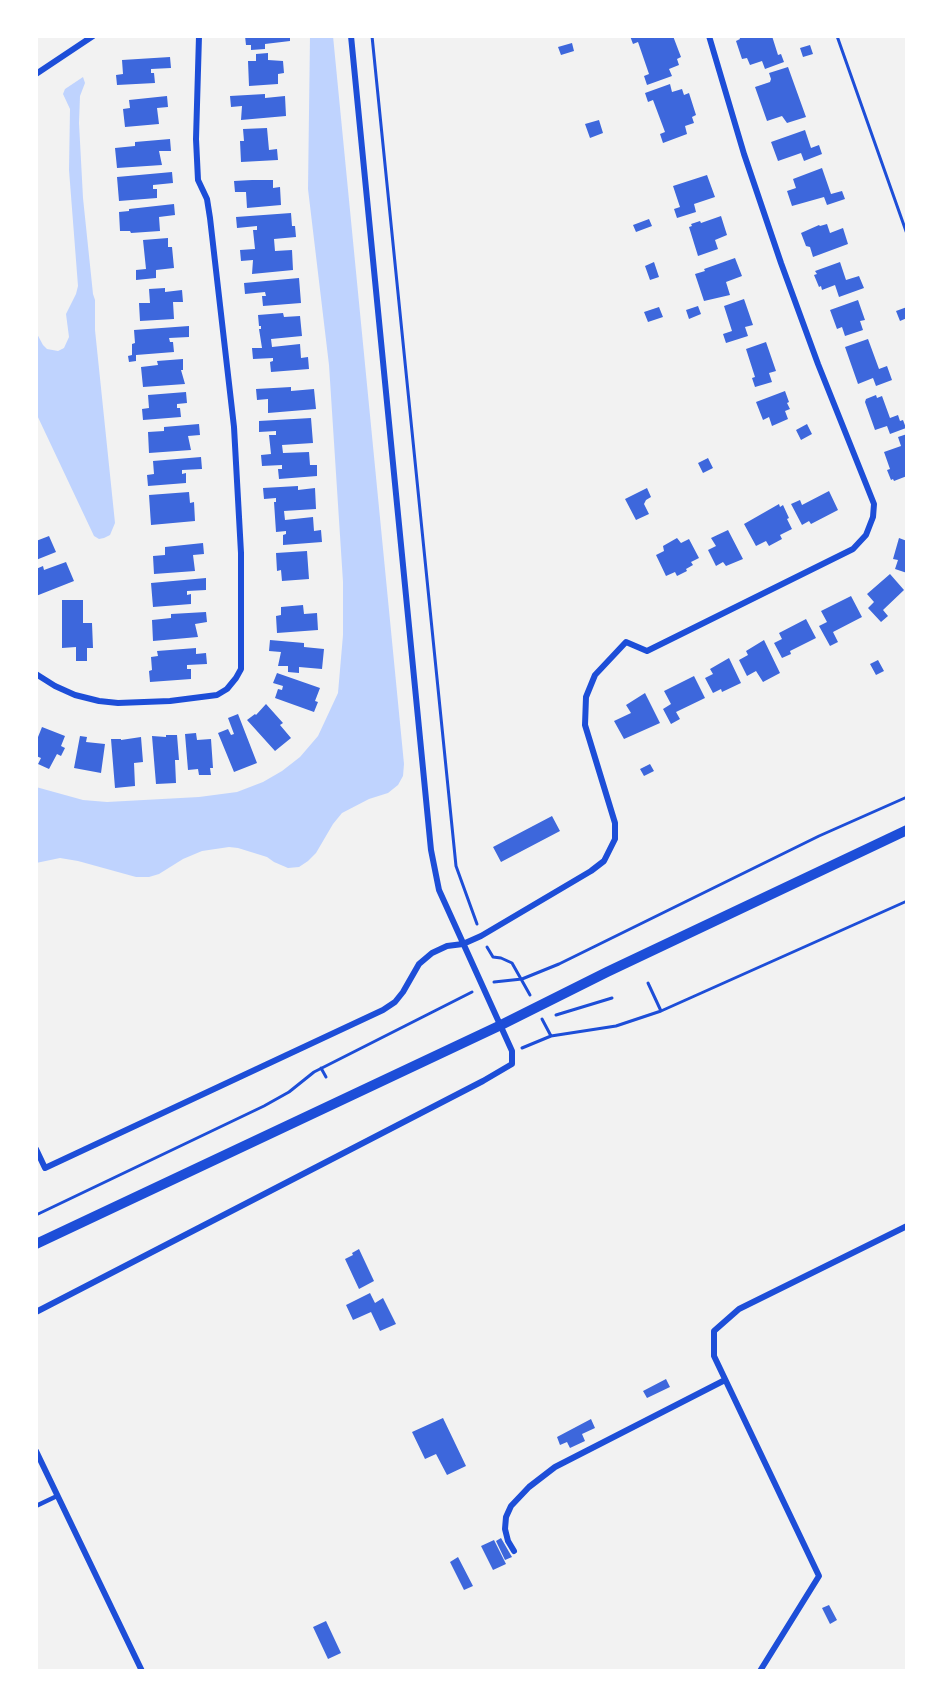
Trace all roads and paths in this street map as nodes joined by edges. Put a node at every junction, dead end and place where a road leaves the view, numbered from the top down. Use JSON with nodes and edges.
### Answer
{"nodes":[{"id":1,"x":93,"y":36,"type":"edge"},
{"id":2,"x":199,"y":36,"type":"edge"},
{"id":3,"x":351,"y":36,"type":"edge"},
{"id":4,"x":372,"y":36,"type":"edge"},
{"id":5,"x":710,"y":36,"type":"edge"},
{"id":6,"x":837,"y":36,"type":"edge"},
{"id":7,"x":36,"y":74,"type":"edge"},
{"id":8,"x":907,"y":234,"type":"edge"},
{"id":9,"x":36,"y":674,"type":"edge"},
{"id":10,"x":907,"y":830,"type":"edge"},
{"id":11,"x":907,"y":901,"type":"edge"},
{"id":12,"x":481,"y":936,"type":"junction"},
{"id":13,"x":463,"y":944,"type":"junction"},
{"id":14,"x":648,"y":983,"type":"dead end"},
{"id":15,"x":612,"y":998,"type":"dead end"},
{"id":16,"x":536,"y":1008,"type":"junction"},
{"id":17,"x":661,"y":1011,"type":"junction"},
{"id":18,"x":542,"y":1019,"type":"junction"},
{"id":19,"x":501,"y":1025,"type":"junction"},
{"id":20,"x":551,"y":1036,"type":"junction"},
{"id":21,"x":512,"y":1052,"type":"junction"},
{"id":22,"x":321,"y":1068,"type":"dead end"},
{"id":23,"x":326,"y":1077,"type":"dead end"},
{"id":24,"x":36,"y":1149,"type":"edge"},
{"id":25,"x":60,"y":1203,"type":"dead end"},
{"id":26,"x":36,"y":1215,"type":"edge"},
{"id":27,"x":907,"y":1226,"type":"edge"},
{"id":28,"x":36,"y":1244,"type":"edge"},
{"id":29,"x":36,"y":1312,"type":"edge"},
{"id":30,"x":725,"y":1380,"type":"junction"},
{"id":31,"x":36,"y":1451,"type":"edge"},
{"id":32,"x":57,"y":1496,"type":"junction"},
{"id":33,"x":36,"y":1506,"type":"edge"},
{"id":34,"x":514,"y":1551,"type":"dead end"},
{"id":35,"x":142,"y":1671,"type":"edge"},
{"id":36,"x":760,"y":1671,"type":"edge"}],
"edges":[{"from":1,"to":7,"type":"street"},
{"from":2,"to":9,"type":"street"},
{"from":3,"to":13,"type":"street"},
{"from":4,"to":12,"type":"path"},
{"from":5,"to":12,"type":"street"},
{"from":6,"to":8,"type":"path"},
{"from":10,"to":16,"type":"street"},
{"from":11,"to":17,"type":"path"},
{"from":12,"to":13,"type":"street"},
{"from":12,"to":16,"type":"path"},
{"from":13,"to":19,"type":"street"},
{"from":13,"to":24,"type":"street"},
{"from":14,"to":17,"type":"path"},
{"from":15,"to":18,"type":"path"},
{"from":16,"to":18,"type":"path"},
{"from":16,"to":19,"type":"street"},
{"from":17,"to":20,"type":"path"},
{"from":18,"to":20,"type":"path"},
{"from":19,"to":21,"type":"street"},
{"from":19,"to":28,"type":"street"},
{"from":20,"to":21,"type":"path"},
{"from":21,"to":29,"type":"street"},
{"from":22,"to":23,"type":"path"},
{"from":25,"to":26,"type":"path"},
{"from":27,"to":30,"type":"street"},
{"from":30,"to":34,"type":"street"},
{"from":30,"to":36,"type":"street"},
{"from":31,"to":32,"type":"street"},
{"from":32,"to":33,"type":"lane"},
{"from":32,"to":35,"type":"street"}]}
